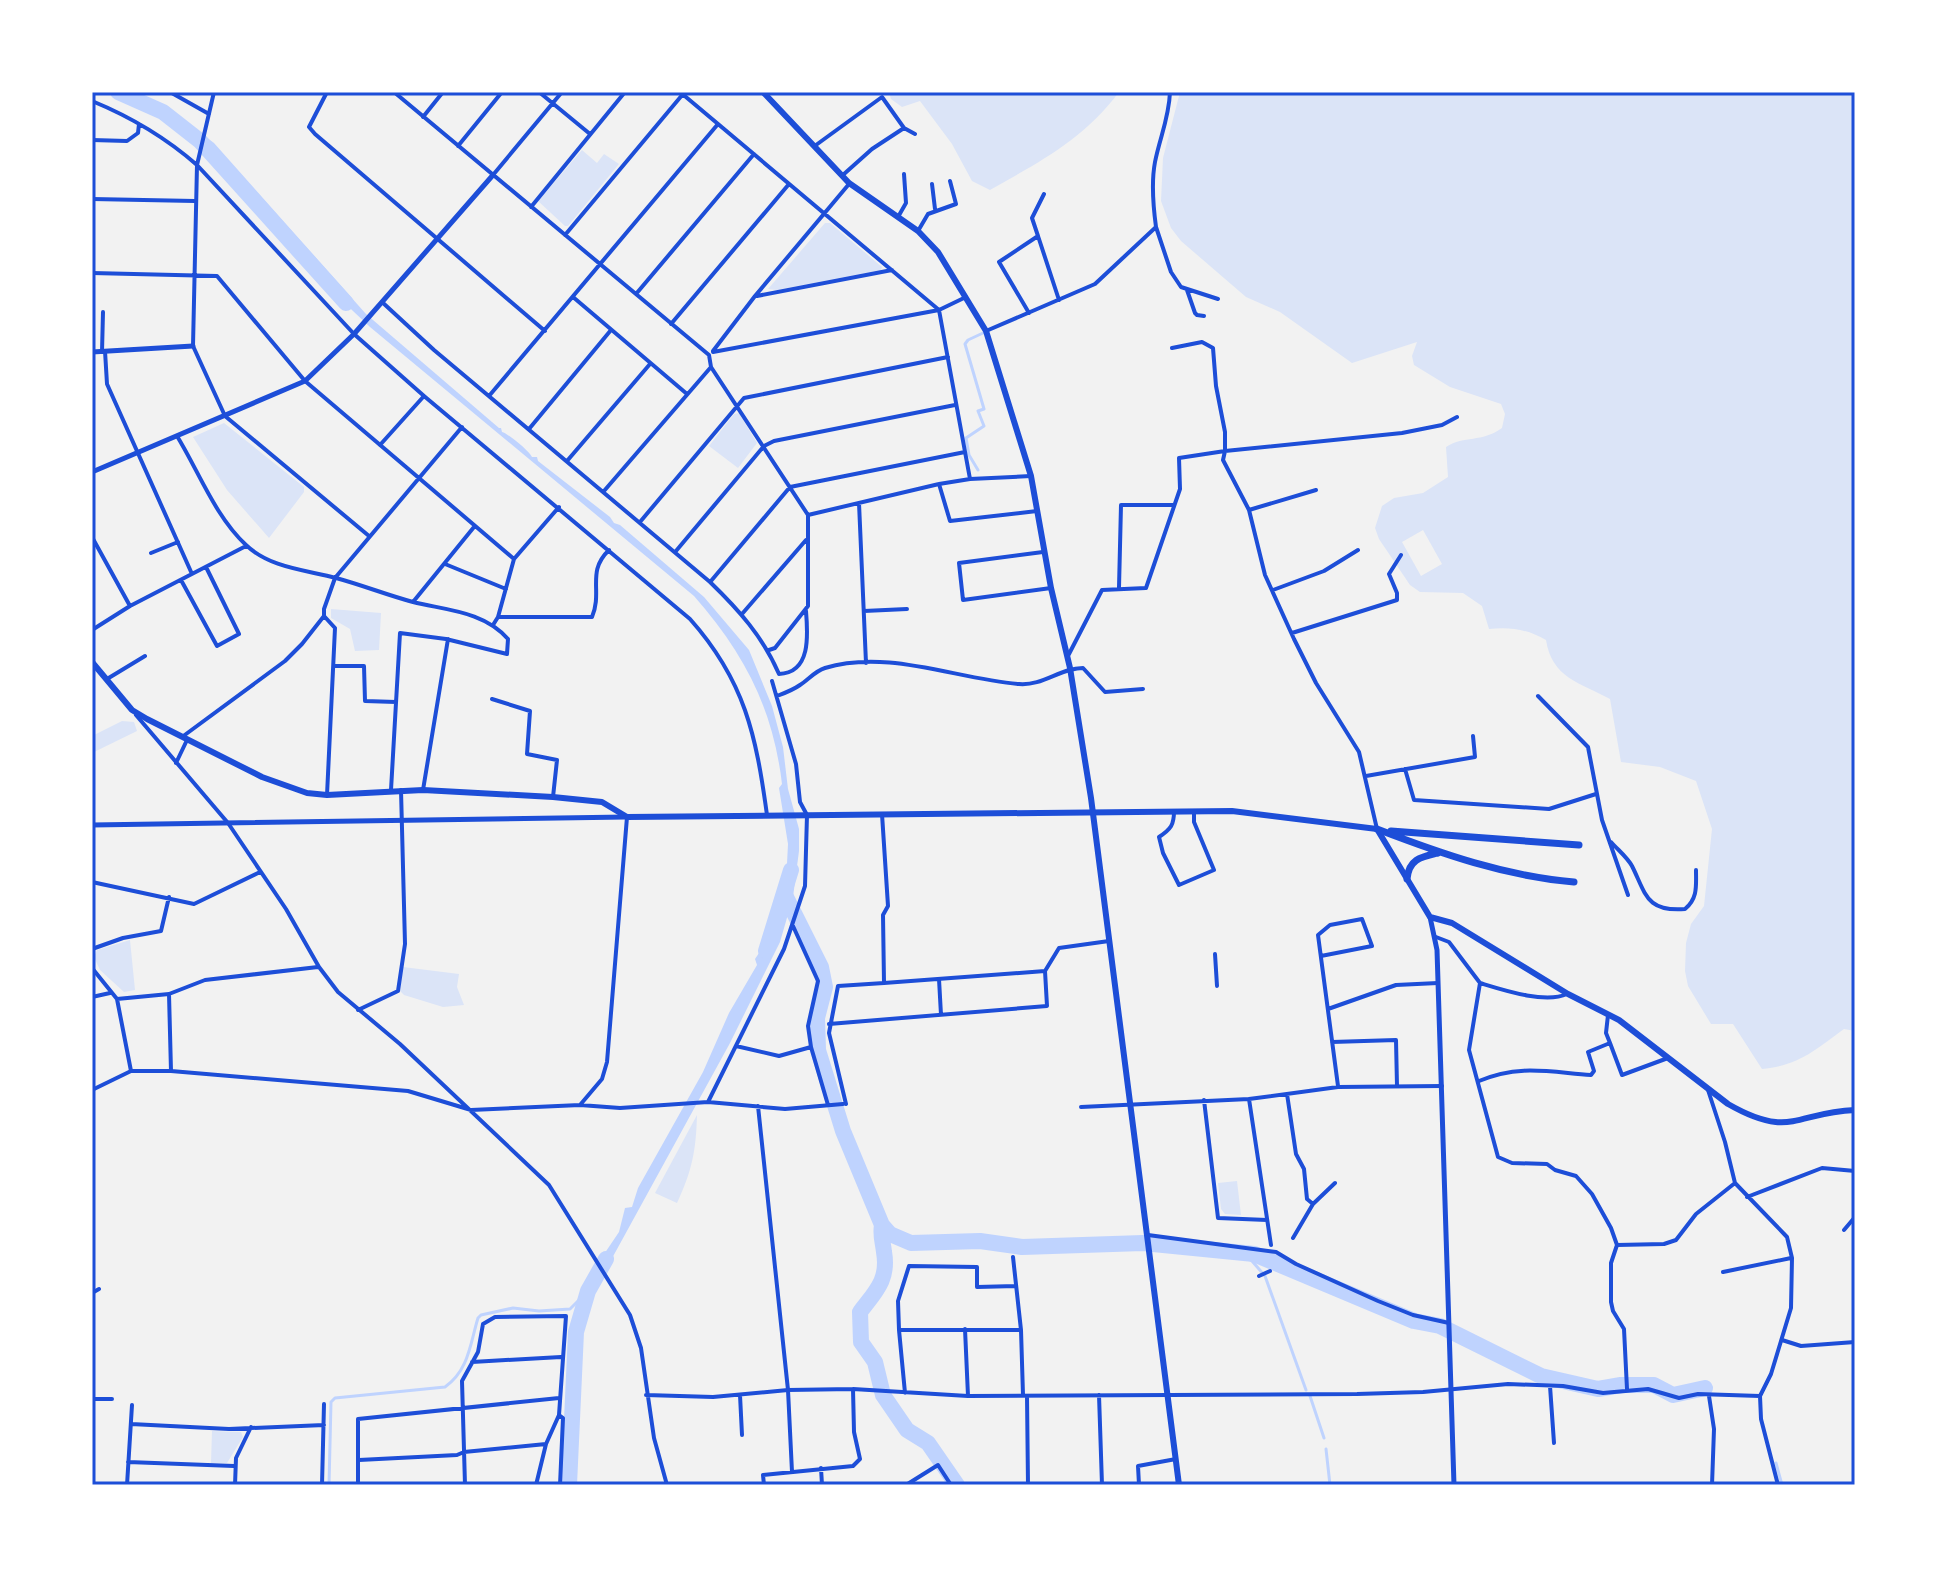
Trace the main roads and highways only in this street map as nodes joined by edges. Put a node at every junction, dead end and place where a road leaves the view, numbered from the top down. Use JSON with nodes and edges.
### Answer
{"nodes":[{"id":1,"x":763,"y":92,"type":"edge"},
{"id":2,"x":92,"y":662,"type":"edge"},
{"id":3,"x":1092,"y":811,"type":"junction"},
{"id":4,"x":1377,"y":829,"type":"junction"},
{"id":5,"x":1579,"y":845,"type":"dead end"},
{"id":6,"x":1440,"y":853,"type":"junction"},
{"id":7,"x":1407,"y":879,"type":"junction"},
{"id":8,"x":1574,"y":882,"type":"dead end"},
{"id":9,"x":1855,"y":1110,"type":"edge"},
{"id":10,"x":1179,"y":1485,"type":"edge"}],
"edges":[{"from":1,"to":3,"type":"main road"},
{"from":2,"to":3,"type":"main road"},
{"from":3,"to":4,"type":"main road"},
{"from":3,"to":10,"type":"main road"},
{"from":4,"to":5,"type":"highway"},
{"from":4,"to":6,"type":"highway"},
{"from":4,"to":7,"type":"main road"},
{"from":6,"to":7,"type":"highway"},
{"from":6,"to":8,"type":"highway"},
{"from":7,"to":9,"type":"main road"}]}
